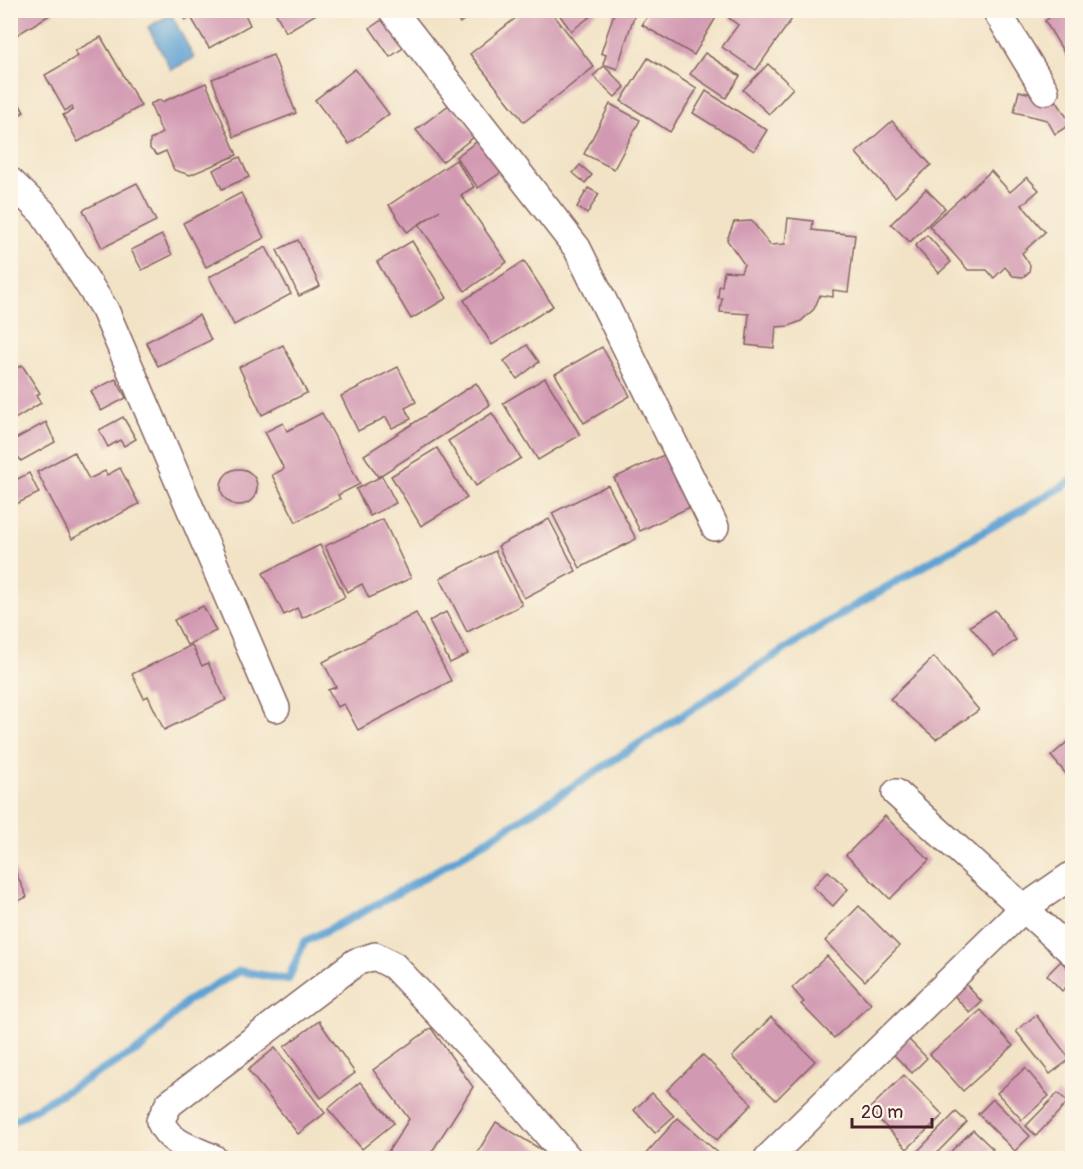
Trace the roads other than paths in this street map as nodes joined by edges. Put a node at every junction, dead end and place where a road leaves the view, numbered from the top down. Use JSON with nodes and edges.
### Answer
{"nodes":[{"id":1,"x":392,"y":10,"type":"edge"},
{"id":2,"x":996,"y":10,"type":"edge"},
{"id":3,"x":1045,"y":91,"type":"dead end"},
{"id":4,"x":10,"y":181,"type":"edge"},
{"id":5,"x":715,"y":527,"type":"dead end"},
{"id":6,"x":276,"y":708,"type":"dead end"},
{"id":7,"x":896,"y":793,"type":"dead end"},
{"id":8,"x":1072,"y":875,"type":"edge"},
{"id":9,"x":1023,"y":909,"type":"junction"},
{"id":10,"x":1072,"y":952,"type":"edge"},
{"id":11,"x":213,"y":1158,"type":"edge"},
{"id":12,"x":568,"y":1158,"type":"edge"},
{"id":13,"x":768,"y":1158,"type":"edge"}],
"edges":[{"from":1,"to":5,"type":"street"},
{"from":2,"to":3,"type":"street"},
{"from":4,"to":6,"type":"street"},
{"from":7,"to":9,"type":"street"},
{"from":8,"to":9,"type":"street"},
{"from":9,"to":10,"type":"street"},
{"from":9,"to":13,"type":"street"},
{"from":11,"to":12,"type":"street"}]}
